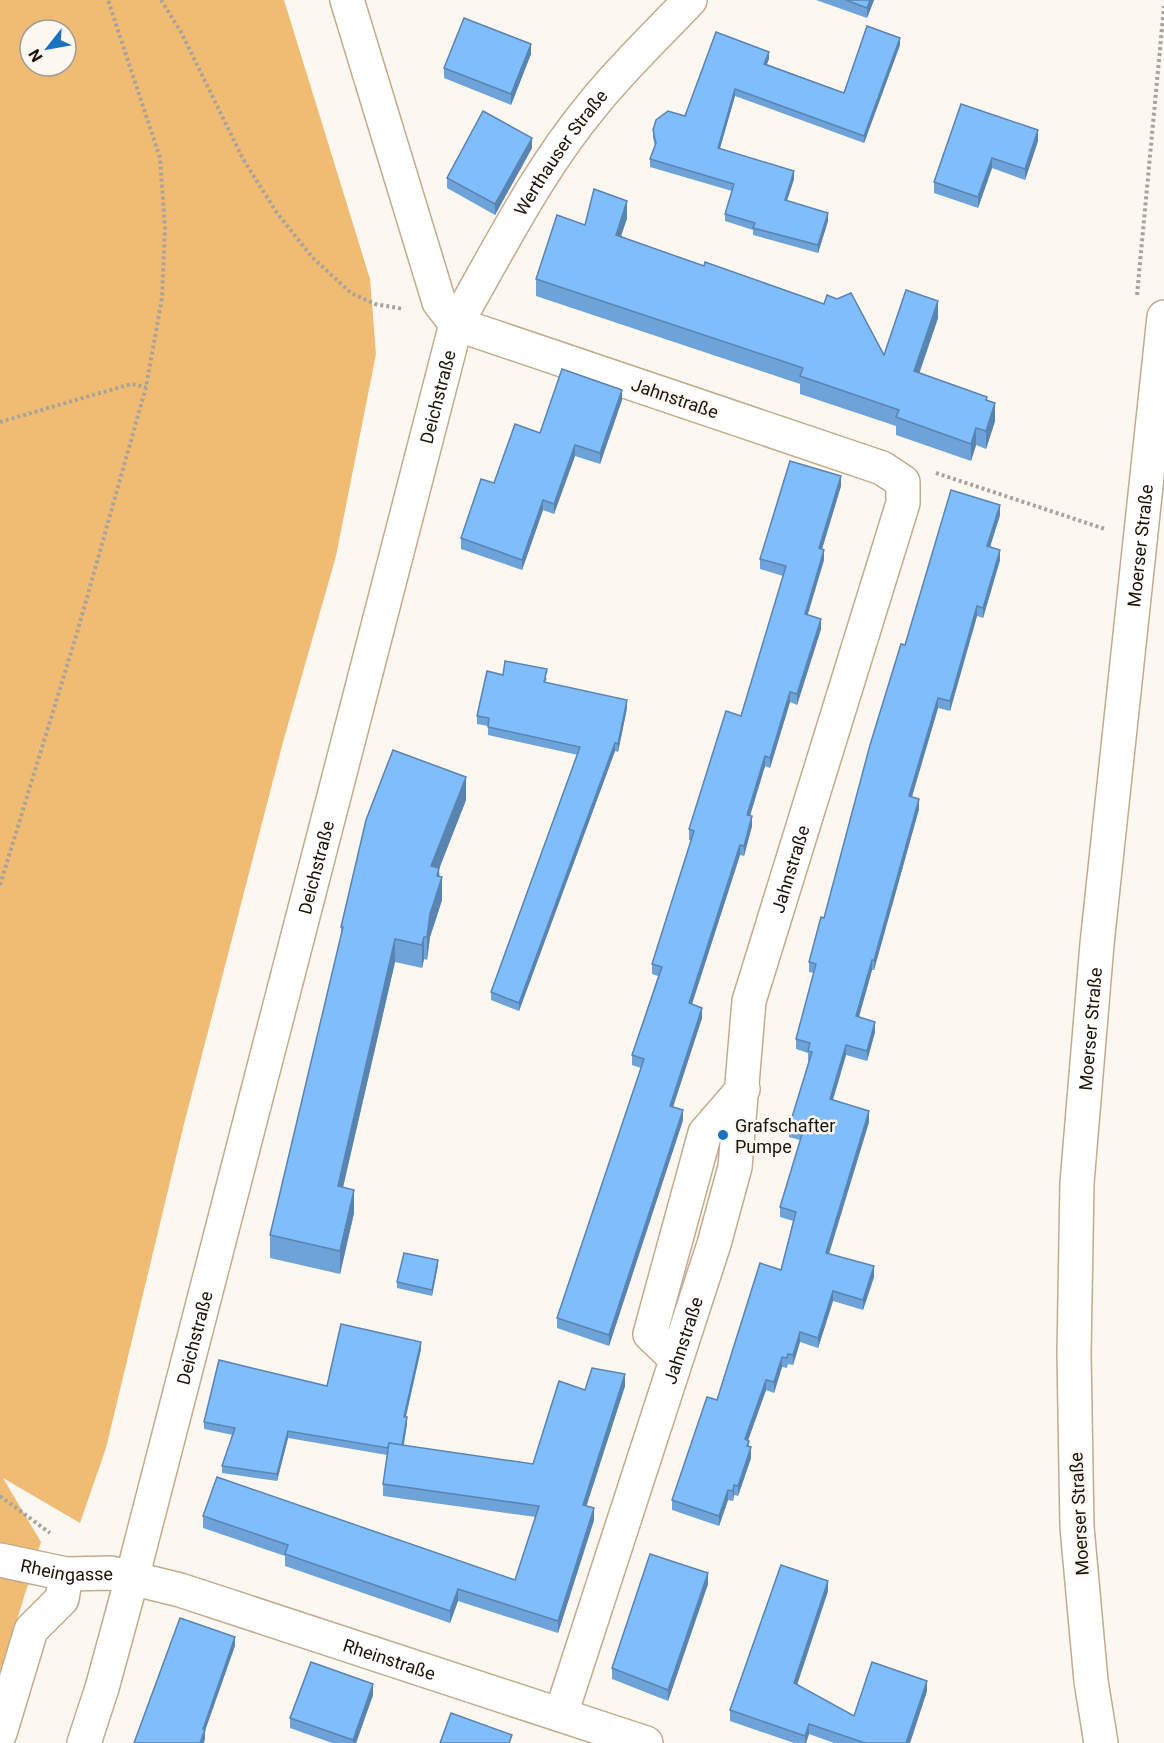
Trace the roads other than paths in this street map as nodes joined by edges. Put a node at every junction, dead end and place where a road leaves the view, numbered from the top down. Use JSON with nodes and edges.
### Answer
{"nodes":[{"id":1,"x":346,"y":0,"type":"edge"},
{"id":2,"x":690,"y":0,"type":"edge"},
{"id":3,"x":447,"y":313,"type":"junction"},
{"id":4,"x":1164,"y":317,"type":"edge"},
{"id":5,"x":0,"y":1560,"type":"edge"},
{"id":6,"x":66,"y":1574,"type":"junction"},
{"id":7,"x":132,"y":1578,"type":"junction"},
{"id":8,"x":561,"y":1714,"type":"junction"},
{"id":9,"x":0,"y":1733,"type":"edge"},
{"id":10,"x":84,"y":1743,"type":"edge"},
{"id":11,"x":646,"y":1743,"type":"edge"},
{"id":12,"x":1101,"y":1743,"type":"edge"}],
"edges":[{"from":1,"to":3,"type":"street"},
{"from":2,"to":3,"type":"street","name":"Werthauser Straße"},
{"from":3,"to":7,"type":"street","name":"Deichstraße"},
{"from":3,"to":8,"type":"street","name":"Jahnstraße"},
{"from":4,"to":12,"type":"street","name":"Moerser Straße"},
{"from":5,"to":6,"type":"street","name":"Rheingasse"},
{"from":6,"to":7,"type":"street","name":"Rheingasse"},
{"from":6,"to":9,"type":"street"},
{"from":7,"to":8,"type":"street","name":"Rheinstraße"},
{"from":7,"to":10,"type":"street","name":"Deichstraße"},
{"from":8,"to":11,"type":"street","name":"Rheinstraße"}]}
